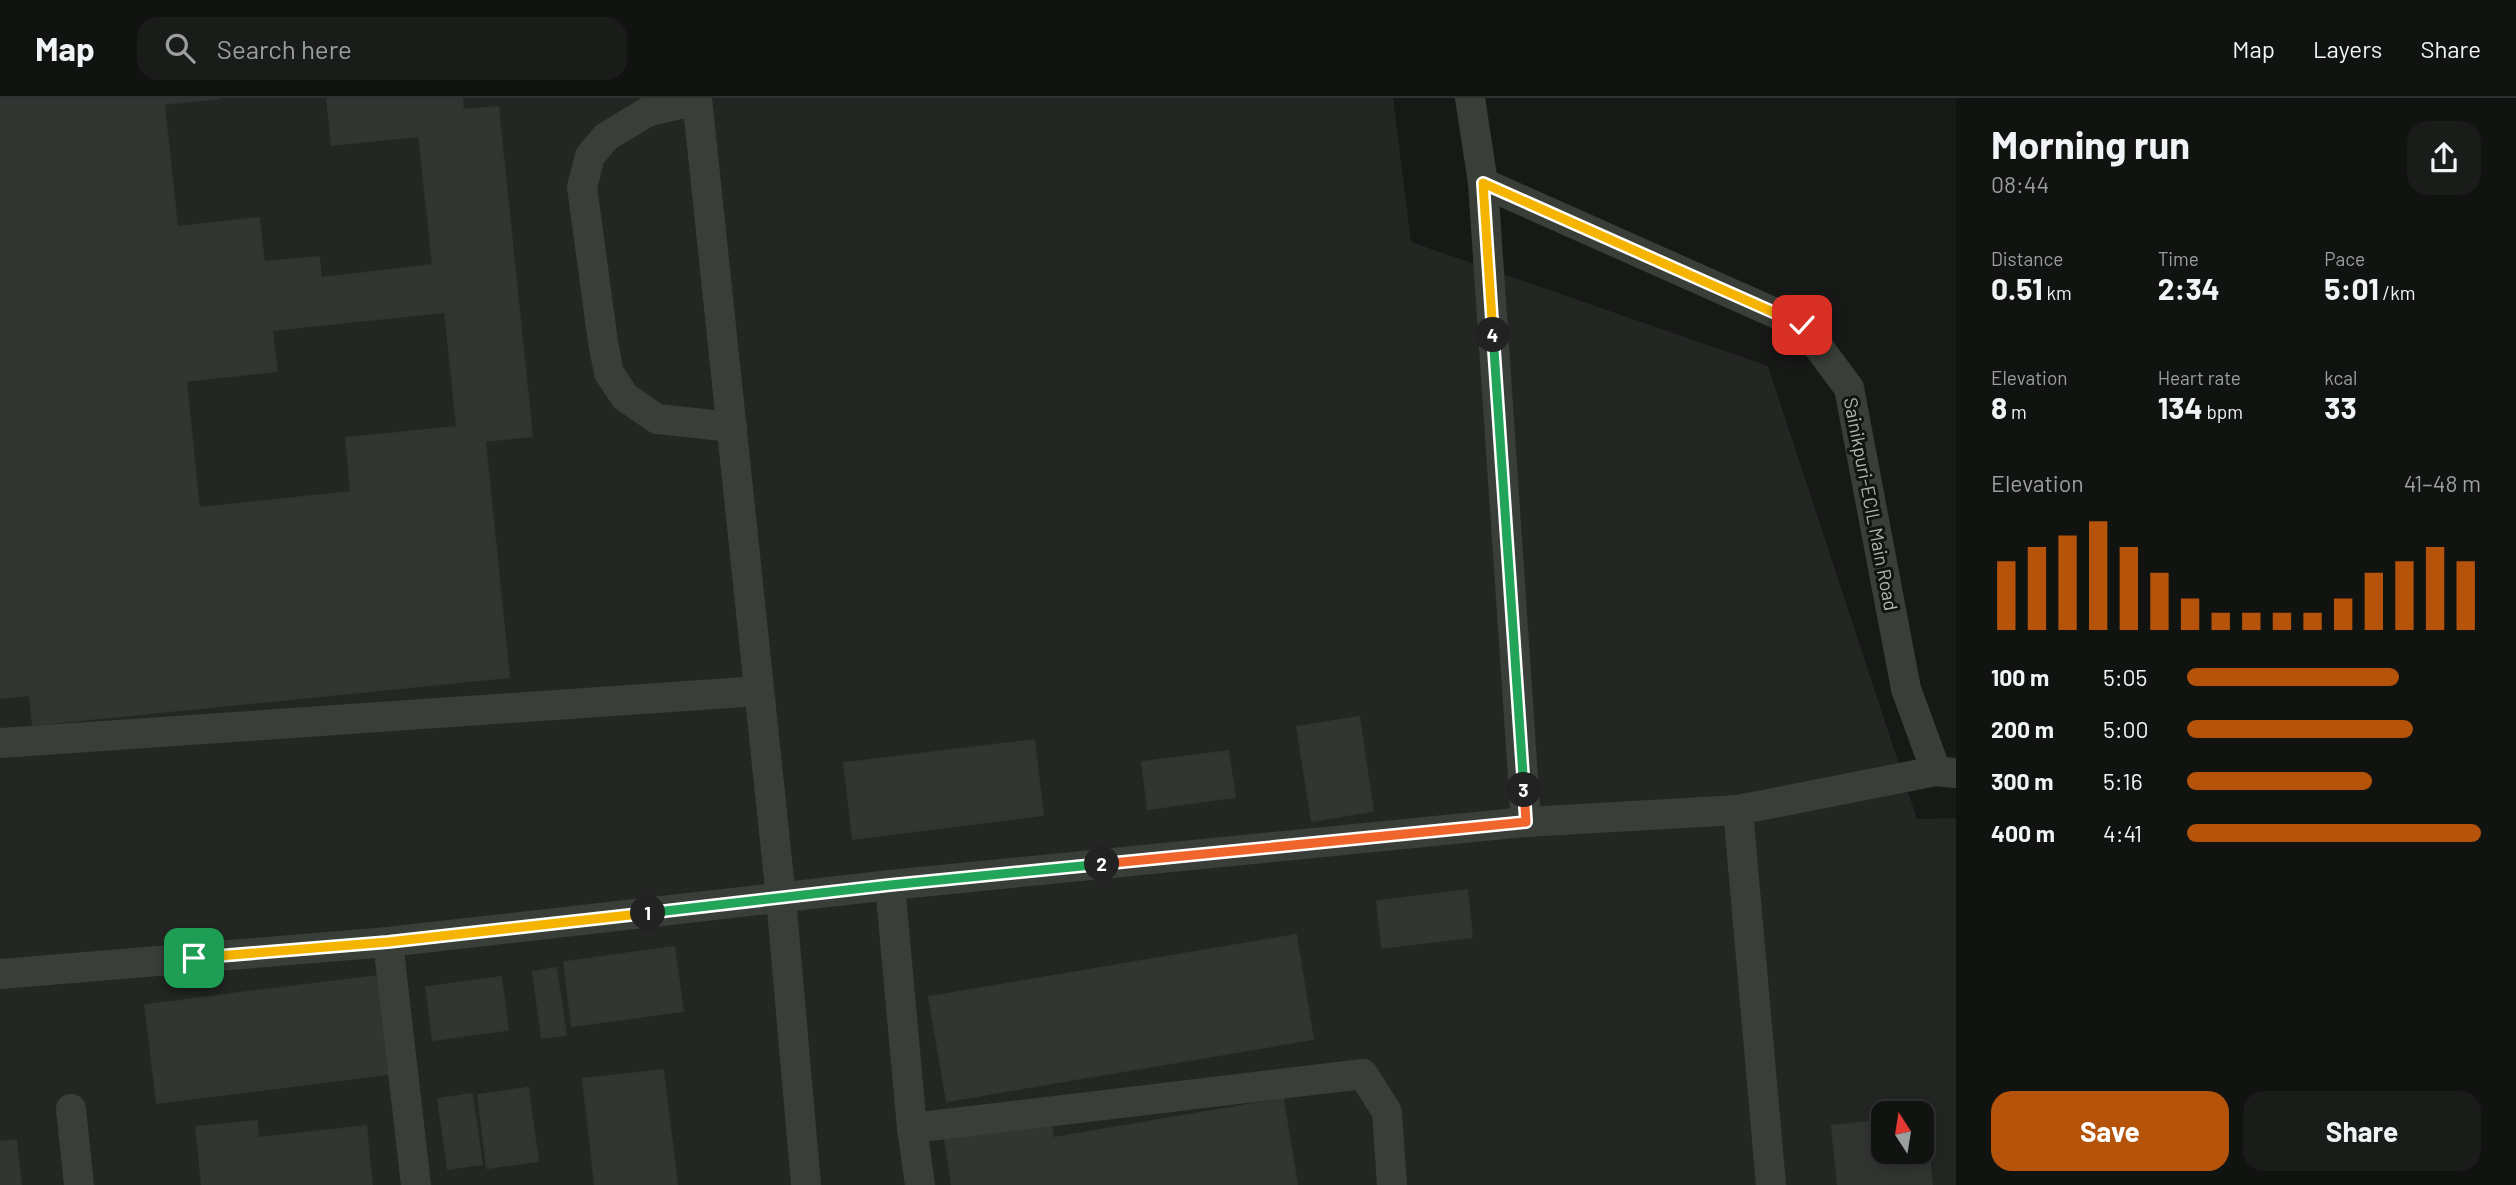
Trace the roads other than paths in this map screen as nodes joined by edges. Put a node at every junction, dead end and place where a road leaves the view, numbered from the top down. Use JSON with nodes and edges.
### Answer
{"nodes":[{"id":1,"x":1470,"y":98,"type":"edge"},
{"id":2,"x":697,"y":99,"type":"edge"},
{"id":3,"x":1483,"y":183,"type":"junction"},
{"id":4,"x":732,"y":427,"type":"junction"},
{"id":5,"x":759,"y":691,"type":"junction"},
{"id":6,"x":0,"y":743,"type":"edge"},
{"id":7,"x":1946,"y":772,"type":"edge"},
{"id":8,"x":1738,"y":810,"type":"junction"},
{"id":9,"x":1526,"y":822,"type":"junction"},
{"id":10,"x":890,"y":885,"type":"junction"},
{"id":11,"x":781,"y":898,"type":"junction"},
{"id":12,"x":388,"y":942,"type":"junction"},
{"id":13,"x":0,"y":974,"type":"edge"},
{"id":14,"x":71,"y":1109,"type":"dead end"},
{"id":15,"x":912,"y":1128,"type":"junction"},
{"id":16,"x":79,"y":1185,"type":"edge"},
{"id":17,"x":416,"y":1185,"type":"edge"},
{"id":18,"x":806,"y":1185,"type":"edge"},
{"id":19,"x":920,"y":1185,"type":"edge"},
{"id":20,"x":1392,"y":1185,"type":"edge"},
{"id":21,"x":1771,"y":1185,"type":"edge"}],
"edges":[{"from":1,"to":3,"type":"street"},
{"from":2,"to":4,"type":"street"},
{"from":2,"to":4,"type":"street"},
{"from":3,"to":7,"type":"street","name":"Sainikpuri-ECIL Main Road"},
{"from":3,"to":9,"type":"street"},
{"from":4,"to":5,"type":"street"},
{"from":5,"to":6,"type":"street"},
{"from":5,"to":11,"type":"street"},
{"from":7,"to":8,"type":"street"},
{"from":8,"to":9,"type":"street"},
{"from":8,"to":21,"type":"street"},
{"from":9,"to":10,"type":"street"},
{"from":10,"to":11,"type":"street"},
{"from":10,"to":15,"type":"street"},
{"from":11,"to":12,"type":"street"},
{"from":11,"to":18,"type":"street"},
{"from":12,"to":13,"type":"street"},
{"from":12,"to":17,"type":"street"},
{"from":14,"to":16,"type":"street"},
{"from":15,"to":19,"type":"street"},
{"from":15,"to":20,"type":"street"}]}
